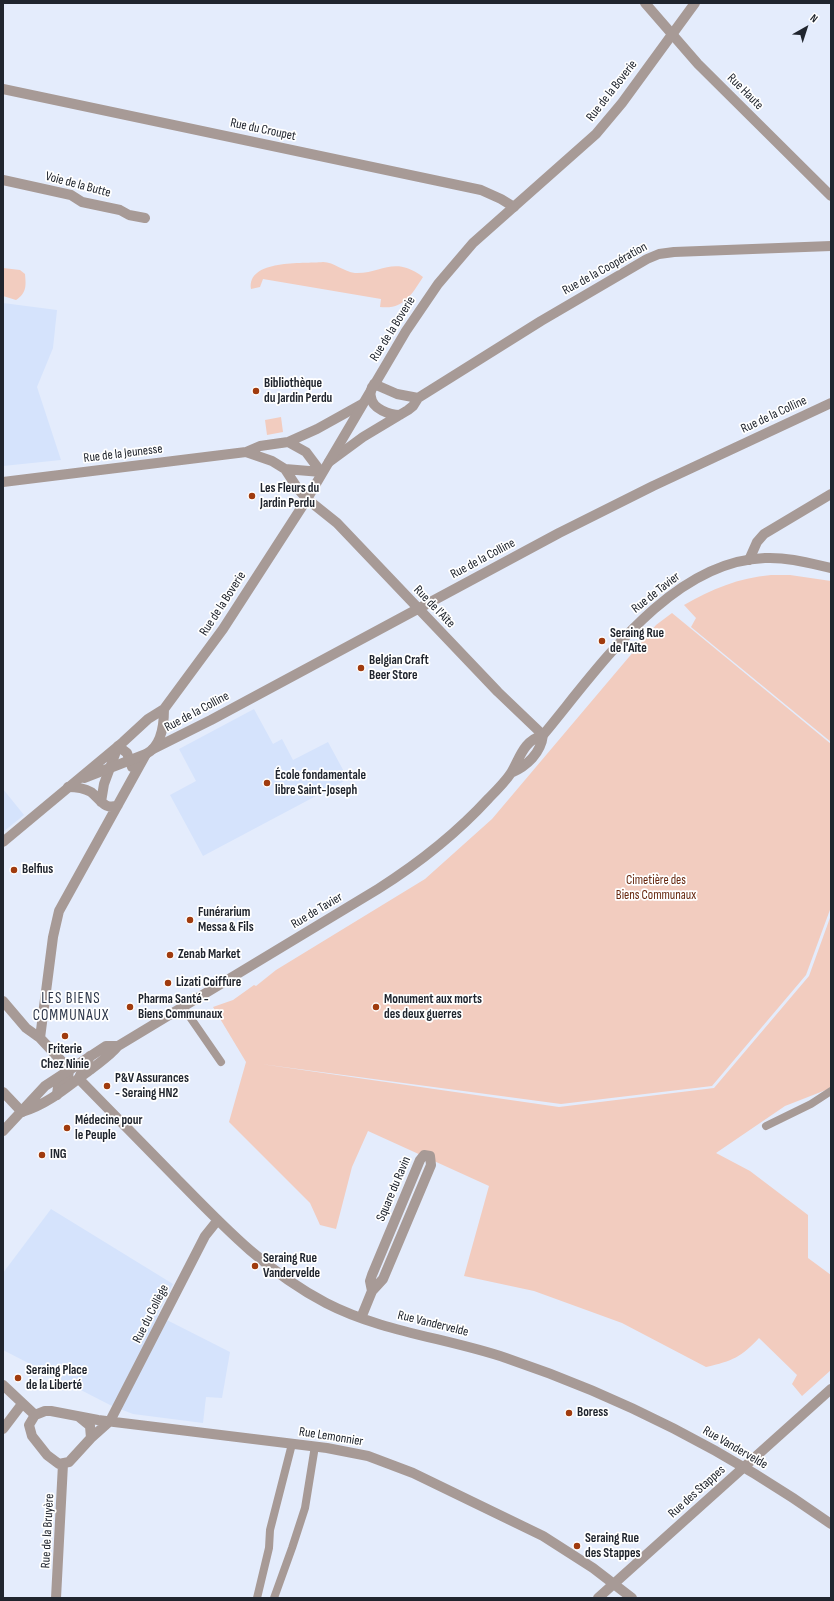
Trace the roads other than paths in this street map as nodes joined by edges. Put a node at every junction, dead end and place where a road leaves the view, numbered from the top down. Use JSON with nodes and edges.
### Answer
{"nodes":[{"id":1,"x":645,"y":3,"type":"edge"},
{"id":2,"x":695,"y":3,"type":"edge"},
{"id":3,"x":671,"y":34,"type":"junction"},
{"id":4,"x":3,"y":89,"type":"edge"},
{"id":5,"x":3,"y":180,"type":"edge"},
{"id":6,"x":831,"y":196,"type":"edge"},
{"id":7,"x":514,"y":207,"type":"junction"},
{"id":8,"x":145,"y":218,"type":"dead end"},
{"id":9,"x":831,"y":246,"type":"edge"},
{"id":10,"x":373,"y":386,"type":"junction"},
{"id":11,"x":418,"y":398,"type":"junction"},
{"id":12,"x":831,"y":403,"type":"edge"},
{"id":13,"x":362,"y":404,"type":"junction"},
{"id":14,"x":400,"y":415,"type":"junction"},
{"id":15,"x":288,"y":442,"type":"junction"},
{"id":16,"x":246,"y":452,"type":"junction"},
{"id":17,"x":323,"y":468,"type":"junction"},
{"id":18,"x":285,"y":469,"type":"junction"},
{"id":19,"x":3,"y":482,"type":"edge"},
{"id":20,"x":831,"y":494,"type":"edge"},
{"id":21,"x":307,"y":499,"type":"junction"},
{"id":22,"x":749,"y":560,"type":"junction"},
{"id":23,"x":831,"y":568,"type":"edge"},
{"id":24,"x":417,"y":608,"type":"junction"},
{"id":25,"x":164,"y":709,"type":"junction"},
{"id":26,"x":543,"y":735,"type":"junction"},
{"id":27,"x":118,"y":746,"type":"junction"},
{"id":28,"x":149,"y":752,"type":"junction"},
{"id":29,"x":131,"y":760,"type":"junction"},
{"id":30,"x":110,"y":768,"type":"junction"},
{"id":31,"x":134,"y":775,"type":"junction"},
{"id":32,"x":77,"y":781,"type":"junction"},
{"id":33,"x":68,"y":788,"type":"junction"},
{"id":34,"x":101,"y":802,"type":"junction"},
{"id":35,"x":118,"y":805,"type":"junction"},
{"id":36,"x":3,"y":842,"type":"edge"},
{"id":37,"x":3,"y":1002,"type":"edge"},
{"id":38,"x":183,"y":1007,"type":"junction"},
{"id":39,"x":40,"y":1038,"type":"junction"},
{"id":40,"x":118,"y":1046,"type":"junction"},
{"id":41,"x":90,"y":1056,"type":"junction"},
{"id":42,"x":221,"y":1062,"type":"dead end"},
{"id":43,"x":70,"y":1069,"type":"junction"},
{"id":44,"x":79,"y":1079,"type":"junction"},
{"id":45,"x":831,"y":1091,"type":"edge"},
{"id":46,"x":3,"y":1092,"type":"edge"},
{"id":47,"x":58,"y":1095,"type":"junction"},
{"id":48,"x":22,"y":1112,"type":"junction"},
{"id":49,"x":766,"y":1126,"type":"dead end"},
{"id":50,"x":3,"y":1131,"type":"edge"},
{"id":51,"x":217,"y":1221,"type":"junction"},
{"id":52,"x":372,"y":1291,"type":"junction"},
{"id":53,"x":361,"y":1318,"type":"junction"},
{"id":54,"x":3,"y":1385,"type":"edge"},
{"id":55,"x":831,"y":1388,"type":"edge"},
{"id":56,"x":22,"y":1404,"type":"junction"},
{"id":57,"x":35,"y":1415,"type":"junction"},
{"id":58,"x":79,"y":1417,"type":"junction"},
{"id":59,"x":110,"y":1421,"type":"junction"},
{"id":60,"x":3,"y":1429,"type":"edge"},
{"id":61,"x":91,"y":1438,"type":"junction"},
{"id":62,"x":292,"y":1444,"type":"junction"},
{"id":63,"x":316,"y":1446,"type":"junction"},
{"id":64,"x":63,"y":1464,"type":"junction"},
{"id":65,"x":744,"y":1467,"type":"junction"},
{"id":66,"x":831,"y":1524,"type":"edge"},
{"id":67,"x":614,"y":1583,"type":"junction"},
{"id":68,"x":56,"y":1598,"type":"edge"},
{"id":69,"x":257,"y":1598,"type":"edge"},
{"id":70,"x":274,"y":1598,"type":"edge"},
{"id":71,"x":598,"y":1598,"type":"edge"},
{"id":72,"x":632,"y":1598,"type":"edge"}],
"edges":[{"from":1,"to":3,"type":"street","name":"Rue Haute"},
{"from":2,"to":3,"type":"street","name":"Rue de la Boverie"},
{"from":3,"to":6,"type":"street","name":"Rue Haute"},
{"from":3,"to":7,"type":"street","name":"Rue de la Boverie"},
{"from":4,"to":7,"type":"street","name":"Rue du Croupet"},
{"from":5,"to":8,"type":"street","name":"Voie de la Butte"},
{"from":7,"to":10,"type":"street","name":"Rue de la Boverie"},
{"from":9,"to":11,"type":"street","name":"Rue de la Coopération"},
{"from":10,"to":11,"type":"street"},
{"from":10,"to":13,"type":"street","name":"Rue de la Boverie"},
{"from":10,"to":14,"type":"street"},
{"from":11,"to":14,"type":"street","name":"Rue de la Coopération"},
{"from":12,"to":24,"type":"street","name":"Rue de la Colline"},
{"from":13,"to":15,"type":"street","name":"Rue de la Jeunesse"},
{"from":13,"to":17,"type":"street","name":"Rue de la Boverie"},
{"from":14,"to":17,"type":"street","name":"Rue de la Coopération"},
{"from":15,"to":16,"type":"street","name":"Rue de la Jeunesse"},
{"from":15,"to":17,"type":"street"},
{"from":16,"to":18,"type":"street","name":"Rue de la Jeunesse"},
{"from":16,"to":19,"type":"street","name":"Rue de la Jeunesse"},
{"from":17,"to":18,"type":"street","name":"Rue de la Jeunesse"},
{"from":17,"to":21,"type":"street","name":"Rue de la Boverie"},
{"from":18,"to":21,"type":"street","name":"Rue de la Jeunesse"},
{"from":20,"to":22,"type":"street"},
{"from":21,"to":24,"type":"street","name":"Rue de l'Aîte"},
{"from":21,"to":25,"type":"street","name":"Rue de la Boverie"},
{"from":22,"to":23,"type":"street","name":"Rue de Tavier"},
{"from":22,"to":26,"type":"street","name":"Rue de Tavier"},
{"from":24,"to":26,"type":"street","name":"Rue de l'Aîte"},
{"from":24,"to":28,"type":"street","name":"Rue de la Colline"},
{"from":25,"to":27,"type":"street"},
{"from":25,"to":28,"type":"street"},
{"from":26,"to":38,"type":"street","name":"Rue de Tavier"},
{"from":27,"to":29,"type":"street"},
{"from":27,"to":30,"type":"street"},
{"from":27,"to":32,"type":"street"},
{"from":28,"to":29,"type":"street","name":"Rue de la Colline"},
{"from":28,"to":31,"type":"street"},
{"from":29,"to":30,"type":"street","name":"Rue de la Colline"},
{"from":29,"to":31,"type":"street"},
{"from":30,"to":32,"type":"street","name":"Rue de la Colline"},
{"from":30,"to":34,"type":"street"},
{"from":31,"to":35,"type":"street"},
{"from":32,"to":33,"type":"street"},
{"from":33,"to":34,"type":"street"},
{"from":33,"to":36,"type":"street"},
{"from":34,"to":35,"type":"street"},
{"from":35,"to":39,"type":"street"},
{"from":37,"to":39,"type":"street"},
{"from":38,"to":40,"type":"street","name":"Rue de Tavier"},
{"from":38,"to":42,"type":"lane"},
{"from":39,"to":43,"type":"street"},
{"from":40,"to":41,"type":"street","name":"Rue de Tavier"},
{"from":40,"to":44,"type":"street","name":"Rue de Tavier"},
{"from":41,"to":43,"type":"street","name":"Rue de Tavier"},
{"from":41,"to":44,"type":"street"},
{"from":43,"to":47,"type":"street"},
{"from":43,"to":48,"type":"street","name":"Rue de Tavier"},
{"from":44,"to":47,"type":"street","name":"Rue de Tavier"},
{"from":44,"to":51,"type":"street","name":"Rue Vandervelde"},
{"from":45,"to":49,"type":"lane"},
{"from":46,"to":48,"type":"street"},
{"from":47,"to":48,"type":"street","name":"Rue de Tavier"},
{"from":48,"to":50,"type":"street","name":"Rue de Tavier"},
{"from":51,"to":53,"type":"street","name":"Rue Vandervelde"},
{"from":51,"to":59,"type":"street","name":"Rue du Collège"},
{"from":52,"to":52,"type":"street","name":"Square du Ravin"},
{"from":52,"to":53,"type":"street","name":"Square du Ravin"},
{"from":53,"to":65,"type":"street","name":"Rue Vandervelde"},
{"from":54,"to":56,"type":"street"},
{"from":55,"to":65,"type":"street","name":"Rue des Stappes"},
{"from":56,"to":57,"type":"street"},
{"from":56,"to":60,"type":"street"},
{"from":57,"to":58,"type":"street","name":"Rue Lemonnier"},
{"from":57,"to":64,"type":"street"},
{"from":58,"to":59,"type":"street","name":"Rue Lemonnier"},
{"from":58,"to":61,"type":"street"},
{"from":59,"to":61,"type":"street"},
{"from":59,"to":62,"type":"street","name":"Rue Lemonnier"},
{"from":61,"to":64,"type":"street"},
{"from":62,"to":63,"type":"street","name":"Rue Lemonnier"},
{"from":62,"to":69,"type":"lane"},
{"from":63,"to":67,"type":"street","name":"Rue Lemonnier"},
{"from":63,"to":70,"type":"lane"},
{"from":64,"to":68,"type":"street","name":"Rue de la Bruyère"},
{"from":65,"to":66,"type":"street","name":"Rue Vandervelde"},
{"from":65,"to":67,"type":"street","name":"Rue des Stappes"},
{"from":67,"to":71,"type":"street","name":"Rue des Stappes"},
{"from":67,"to":72,"type":"street","name":"Rue Lemonnier"}]}
